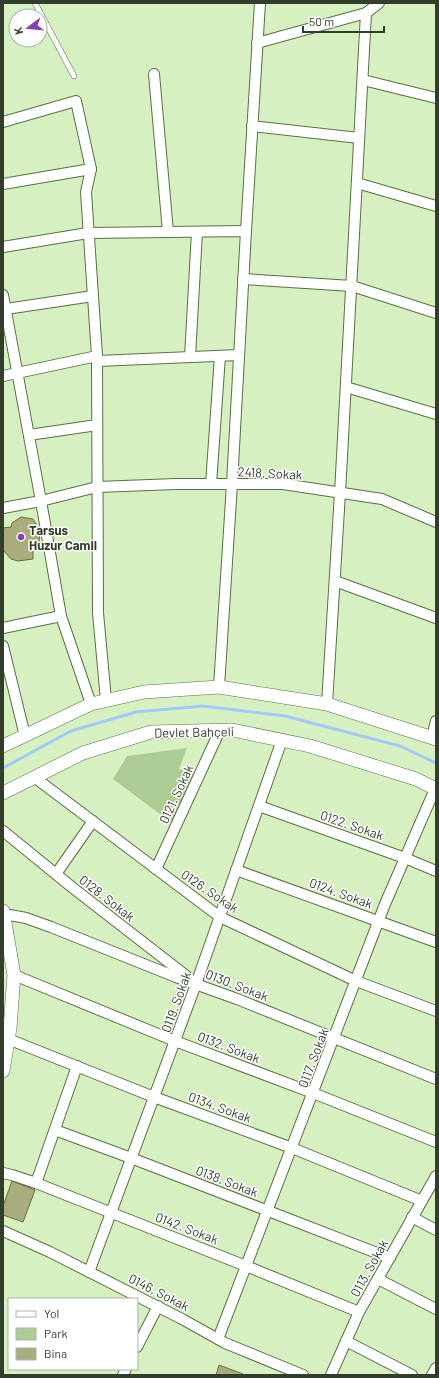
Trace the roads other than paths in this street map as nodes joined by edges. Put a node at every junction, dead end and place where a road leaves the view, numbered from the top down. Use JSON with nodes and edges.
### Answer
{"nodes":[{"id":1,"x":35,"y":3,"type":"edge"},
{"id":2,"x":260,"y":3,"type":"edge"},
{"id":3,"x":379,"y":3,"type":"edge"},
{"id":4,"x":366,"y":13,"type":"junction"},
{"id":5,"x":258,"y":43,"type":"junction"},
{"id":6,"x":154,"y":74,"type":"dead end"},
{"id":7,"x":74,"y":76,"type":"dead end"},
{"id":8,"x":363,"y":80,"type":"junction"},
{"id":9,"x":436,"y":98,"type":"edge"},
{"id":10,"x":3,"y":122,"type":"edge"},
{"id":11,"x":252,"y":126,"type":"junction"},
{"id":12,"x":359,"y":138,"type":"junction"},
{"id":13,"x":91,"y":169,"type":"junction"},
{"id":14,"x":357,"y":183,"type":"junction"},
{"id":15,"x":3,"y":184,"type":"edge"},
{"id":16,"x":436,"y":206,"type":"edge"},
{"id":17,"x":246,"y":231,"type":"junction"},
{"id":18,"x":168,"y":232,"type":"junction"},
{"id":19,"x":196,"y":232,"type":"junction"},
{"id":20,"x":88,"y":233,"type":"junction"},
{"id":21,"x":3,"y":246,"type":"edge"},
{"id":22,"x":243,"y":279,"type":"junction"},
{"id":23,"x":352,"y":286,"type":"junction"},
{"id":24,"x":3,"y":295,"type":"edge"},
{"id":25,"x":93,"y":296,"type":"junction"},
{"id":26,"x":6,"y":309,"type":"junction"},
{"id":27,"x":436,"y":313,"type":"edge"},
{"id":28,"x":239,"y":355,"type":"junction"},
{"id":29,"x":220,"y":356,"type":"junction"},
{"id":30,"x":190,"y":357,"type":"junction"},
{"id":31,"x":97,"y":358,"type":"junction"},
{"id":32,"x":17,"y":372,"type":"junction"},
{"id":33,"x":3,"y":376,"type":"edge"},
{"id":34,"x":346,"y":387,"type":"junction"},
{"id":35,"x":436,"y":414,"type":"edge"},
{"id":36,"x":97,"y":425,"type":"junction"},
{"id":37,"x":29,"y":436,"type":"junction"},
{"id":38,"x":211,"y":484,"type":"junction"},
{"id":39,"x":232,"y":484,"type":"junction"},
{"id":40,"x":97,"y":487,"type":"junction"},
{"id":41,"x":340,"y":493,"type":"junction"},
{"id":42,"x":41,"y":501,"type":"junction"},
{"id":43,"x":3,"y":508,"type":"edge"},
{"id":44,"x":436,"y":522,"type":"edge"},
{"id":45,"x":335,"y":581,"type":"junction"},
{"id":46,"x":61,"y":616,"type":"junction"},
{"id":47,"x":436,"y":618,"type":"edge"},
{"id":48,"x":3,"y":628,"type":"edge"},
{"id":49,"x":3,"y":646,"type":"edge"},
{"id":50,"x":219,"y":687,"type":"junction"},
{"id":51,"x":106,"y":700,"type":"junction"},
{"id":52,"x":91,"y":704,"type":"junction"},
{"id":53,"x":327,"y":704,"type":"junction"},
{"id":54,"x":436,"y":721,"type":"edge"},
{"id":55,"x":220,"y":730,"type":"junction"},
{"id":56,"x":24,"y":736,"type":"junction"},
{"id":57,"x":434,"y":738,"type":"edge"},
{"id":58,"x":282,"y":740,"type":"junction"},
{"id":59,"x":3,"y":746,"type":"edge"},
{"id":60,"x":34,"y":777,"type":"junction"},
{"id":61,"x":435,"y":789,"type":"edge"},
{"id":62,"x":3,"y":793,"type":"edge"},
{"id":63,"x":258,"y":806,"type":"junction"},
{"id":64,"x":93,"y":821,"type":"junction"},
{"id":65,"x":3,"y":831,"type":"edge"},
{"id":66,"x":405,"y":858,"type":"junction"},
{"id":67,"x":156,"y":869,"type":"junction"},
{"id":68,"x":236,"y":870,"type":"junction"},
{"id":69,"x":436,"y":871,"type":"edge"},
{"id":70,"x":56,"y":874,"type":"junction"},
{"id":71,"x":3,"y":912,"type":"edge"},
{"id":72,"x":220,"y":917,"type":"junction"},
{"id":73,"x":379,"y":921,"type":"junction"},
{"id":74,"x":436,"y":942,"type":"edge"},
{"id":75,"x":14,"y":975,"type":"junction"},
{"id":76,"x":356,"y":981,"type":"junction"},
{"id":77,"x":196,"y":984,"type":"junction"},
{"id":78,"x":436,"y":1011,"type":"edge"},
{"id":79,"x":334,"y":1038,"type":"junction"},
{"id":80,"x":8,"y":1039,"type":"junction"},
{"id":81,"x":175,"y":1040,"type":"junction"},
{"id":82,"x":78,"y":1066,"type":"junction"},
{"id":83,"x":3,"y":1071,"type":"edge"},
{"id":84,"x":436,"y":1079,"type":"edge"},
{"id":85,"x":313,"y":1093,"type":"junction"},
{"id":86,"x":154,"y":1097,"type":"junction"},
{"id":87,"x":55,"y":1130,"type":"junction"},
{"id":88,"x":436,"y":1142,"type":"edge"},
{"id":89,"x":292,"y":1148,"type":"junction"},
{"id":90,"x":131,"y":1158,"type":"junction"},
{"id":91,"x":3,"y":1173,"type":"edge"},
{"id":92,"x":436,"y":1176,"type":"edge"},
{"id":93,"x":36,"y":1183,"type":"junction"},
{"id":94,"x":422,"y":1200,"type":"junction"},
{"id":95,"x":268,"y":1211,"type":"junction"},
{"id":96,"x":110,"y":1212,"type":"junction"},
{"id":97,"x":412,"y":1218,"type":"junction"},
{"id":98,"x":436,"y":1230,"type":"edge"},
{"id":99,"x":3,"y":1231,"type":"edge"},
{"id":100,"x":390,"y":1258,"type":"junction"},
{"id":101,"x":246,"y":1266,"type":"junction"},
{"id":102,"x":89,"y":1272,"type":"junction"},
{"id":103,"x":378,"y":1279,"type":"junction"},
{"id":104,"x":158,"y":1306,"type":"junction"},
{"id":105,"x":436,"y":1309,"type":"edge"},
{"id":106,"x":359,"y":1312,"type":"junction"},
{"id":107,"x":218,"y":1339,"type":"junction"},
{"id":108,"x":346,"y":1341,"type":"junction"},
{"id":109,"x":138,"y":1345,"type":"edge"},
{"id":110,"x":436,"y":1368,"type":"edge"},
{"id":111,"x":303,"y":1375,"type":"edge"},
{"id":112,"x":331,"y":1375,"type":"edge"},
{"id":113,"x":412,"y":1375,"type":"edge"},
{"id":114,"x":432,"y":1375,"type":"edge"}],
"edges":[{"from":1,"to":7,"type":"lane"},
{"from":2,"to":5,"type":"street"},
{"from":3,"to":4,"type":"street"},
{"from":4,"to":5,"type":"street"},
{"from":4,"to":8,"type":"street"},
{"from":5,"to":11,"type":"street"},
{"from":6,"to":18,"type":"street"},
{"from":8,"to":9,"type":"street"},
{"from":8,"to":12,"type":"street"},
{"from":10,"to":13,"type":"street"},
{"from":11,"to":12,"type":"street"},
{"from":11,"to":17,"type":"street"},
{"from":12,"to":14,"type":"street"},
{"from":13,"to":15,"type":"street"},
{"from":13,"to":20,"type":"street"},
{"from":14,"to":16,"type":"street"},
{"from":14,"to":23,"type":"street"},
{"from":17,"to":19,"type":"street"},
{"from":17,"to":22,"type":"street"},
{"from":18,"to":19,"type":"street"},
{"from":18,"to":20,"type":"street"},
{"from":19,"to":30,"type":"street"},
{"from":20,"to":21,"type":"street"},
{"from":20,"to":25,"type":"street"},
{"from":22,"to":23,"type":"street"},
{"from":22,"to":28,"type":"street"},
{"from":23,"to":27,"type":"street"},
{"from":23,"to":34,"type":"street"},
{"from":24,"to":26,"type":"street"},
{"from":25,"to":26,"type":"street"},
{"from":25,"to":31,"type":"street"},
{"from":26,"to":32,"type":"street"},
{"from":28,"to":29,"type":"street"},
{"from":28,"to":39,"type":"street"},
{"from":29,"to":30,"type":"street"},
{"from":29,"to":38,"type":"street"},
{"from":30,"to":31,"type":"street"},
{"from":31,"to":32,"type":"street"},
{"from":31,"to":36,"type":"street"},
{"from":32,"to":33,"type":"street"},
{"from":32,"to":37,"type":"street"},
{"from":34,"to":35,"type":"street"},
{"from":34,"to":41,"type":"street"},
{"from":36,"to":37,"type":"street"},
{"from":36,"to":40,"type":"street"},
{"from":37,"to":42,"type":"street"},
{"from":38,"to":39,"type":"street","name":"2418. Sokak"},
{"from":38,"to":40,"type":"street","name":"2418. Sokak"},
{"from":39,"to":41,"type":"street","name":"2418. Sokak"},
{"from":39,"to":50,"type":"street"},
{"from":40,"to":42,"type":"street","name":"2418. Sokak"},
{"from":40,"to":51,"type":"street"},
{"from":41,"to":44,"type":"street","name":"2418. Sokak"},
{"from":41,"to":45,"type":"street"},
{"from":42,"to":43,"type":"street","name":"2418. Sokak"},
{"from":42,"to":46,"type":"street"},
{"from":45,"to":47,"type":"street"},
{"from":45,"to":53,"type":"street"},
{"from":46,"to":48,"type":"street"},
{"from":46,"to":52,"type":"street"},
{"from":49,"to":56,"type":"street"},
{"from":50,"to":51,"type":"street"},
{"from":50,"to":53,"type":"street"},
{"from":51,"to":52,"type":"street"},
{"from":52,"to":56,"type":"street"},
{"from":53,"to":57,"type":"street"},
{"from":54,"to":57,"type":"street"},
{"from":55,"to":58,"type":"street","name":"Devlet Bahçeli"},
{"from":55,"to":60,"type":"street","name":"Devlet Bahçeli"},
{"from":55,"to":67,"type":"street","name":"0121. Sokak"},
{"from":56,"to":59,"type":"street"},
{"from":58,"to":61,"type":"street","name":"Devlet Bahçeli"},
{"from":58,"to":63,"type":"street","name":"0119. Sokak"},
{"from":60,"to":62,"type":"street","name":"Devlet Bahçeli"},
{"from":60,"to":64,"type":"street","name":"0126. Sokak"},
{"from":61,"to":66,"type":"street","name":"0117. Sokak"},
{"from":63,"to":66,"type":"street","name":"0122. Sokak"},
{"from":63,"to":68,"type":"street","name":"0119. Sokak"},
{"from":64,"to":67,"type":"street","name":"0126. Sokak"},
{"from":64,"to":70,"type":"street"},
{"from":65,"to":70,"type":"street","name":"0128. Sokak"},
{"from":66,"to":69,"type":"street","name":"0122. Sokak"},
{"from":66,"to":73,"type":"street","name":"0117. Sokak"},
{"from":67,"to":72,"type":"street","name":"0126. Sokak"},
{"from":68,"to":72,"type":"street","name":"0119. Sokak"},
{"from":68,"to":73,"type":"street","name":"0124. Sokak"},
{"from":70,"to":77,"type":"street","name":"0128. Sokak"},
{"from":71,"to":75,"type":"street"},
{"from":71,"to":77,"type":"street","name":"0130. Sokak"},
{"from":72,"to":76,"type":"street","name":"0126. Sokak"},
{"from":72,"to":77,"type":"street","name":"0119. Sokak"},
{"from":73,"to":74,"type":"street","name":"0124. Sokak"},
{"from":73,"to":76,"type":"street","name":"0117. Sokak"},
{"from":75,"to":80,"type":"street"},
{"from":75,"to":81,"type":"street","name":"0132. Sokak"},
{"from":76,"to":78,"type":"street","name":"0126. Sokak"},
{"from":76,"to":79,"type":"street","name":"0117. Sokak"},
{"from":77,"to":79,"type":"street","name":"0130. Sokak"},
{"from":77,"to":81,"type":"street","name":"0119. Sokak"},
{"from":79,"to":84,"type":"street","name":"0130. Sokak"},
{"from":79,"to":85,"type":"street","name":"0117. Sokak"},
{"from":80,"to":82,"type":"street","name":"0134. Sokak"},
{"from":80,"to":83,"type":"street"},
{"from":81,"to":85,"type":"street","name":"0132. Sokak"},
{"from":81,"to":86,"type":"street","name":"0119. Sokak"},
{"from":82,"to":86,"type":"street","name":"0134. Sokak"},
{"from":82,"to":87,"type":"street"},
{"from":85,"to":88,"type":"street","name":"0132. Sokak"},
{"from":85,"to":89,"type":"street","name":"0117. Sokak"},
{"from":86,"to":89,"type":"street","name":"0134. Sokak"},
{"from":86,"to":90,"type":"street","name":"0119. Sokak"},
{"from":87,"to":90,"type":"street","name":"0138. Sokak"},
{"from":87,"to":93,"type":"street"},
{"from":89,"to":94,"type":"street","name":"0134. Sokak"},
{"from":89,"to":95,"type":"street","name":"0117. Sokak"},
{"from":90,"to":95,"type":"street","name":"0138. Sokak"},
{"from":90,"to":96,"type":"street","name":"0119. Sokak"},
{"from":91,"to":93,"type":"street","name":"0142. Sokak"},
{"from":92,"to":94,"type":"street","name":"0113. Sokak"},
{"from":93,"to":96,"type":"street","name":"0142. Sokak"},
{"from":94,"to":97,"type":"street","name":"0113. Sokak"},
{"from":95,"to":100,"type":"street","name":"0138. Sokak"},
{"from":95,"to":101,"type":"street","name":"0117. Sokak"},
{"from":96,"to":101,"type":"street","name":"0142. Sokak"},
{"from":96,"to":102,"type":"street","name":"0119. Sokak"},
{"from":97,"to":98,"type":"street"},
{"from":97,"to":100,"type":"street","name":"0113. Sokak"},
{"from":99,"to":102,"type":"street","name":"0146. Sokak"},
{"from":100,"to":103,"type":"street","name":"0113. Sokak"},
{"from":101,"to":106,"type":"street","name":"0142. Sokak"},
{"from":101,"to":107,"type":"street","name":"0117. Sokak"},
{"from":102,"to":104,"type":"street","name":"0146. Sokak"},
{"from":103,"to":105,"type":"street"},
{"from":103,"to":106,"type":"street","name":"0113. Sokak"},
{"from":104,"to":107,"type":"street","name":"0146. Sokak"},
{"from":104,"to":109,"type":"street"},
{"from":106,"to":108,"type":"street","name":"0113. Sokak"},
{"from":107,"to":111,"type":"street","name":"0146. Sokak"},
{"from":108,"to":112,"type":"street","name":"0113. Sokak"},
{"from":108,"to":113,"type":"street"},
{"from":110,"to":114,"type":"street"}]}
